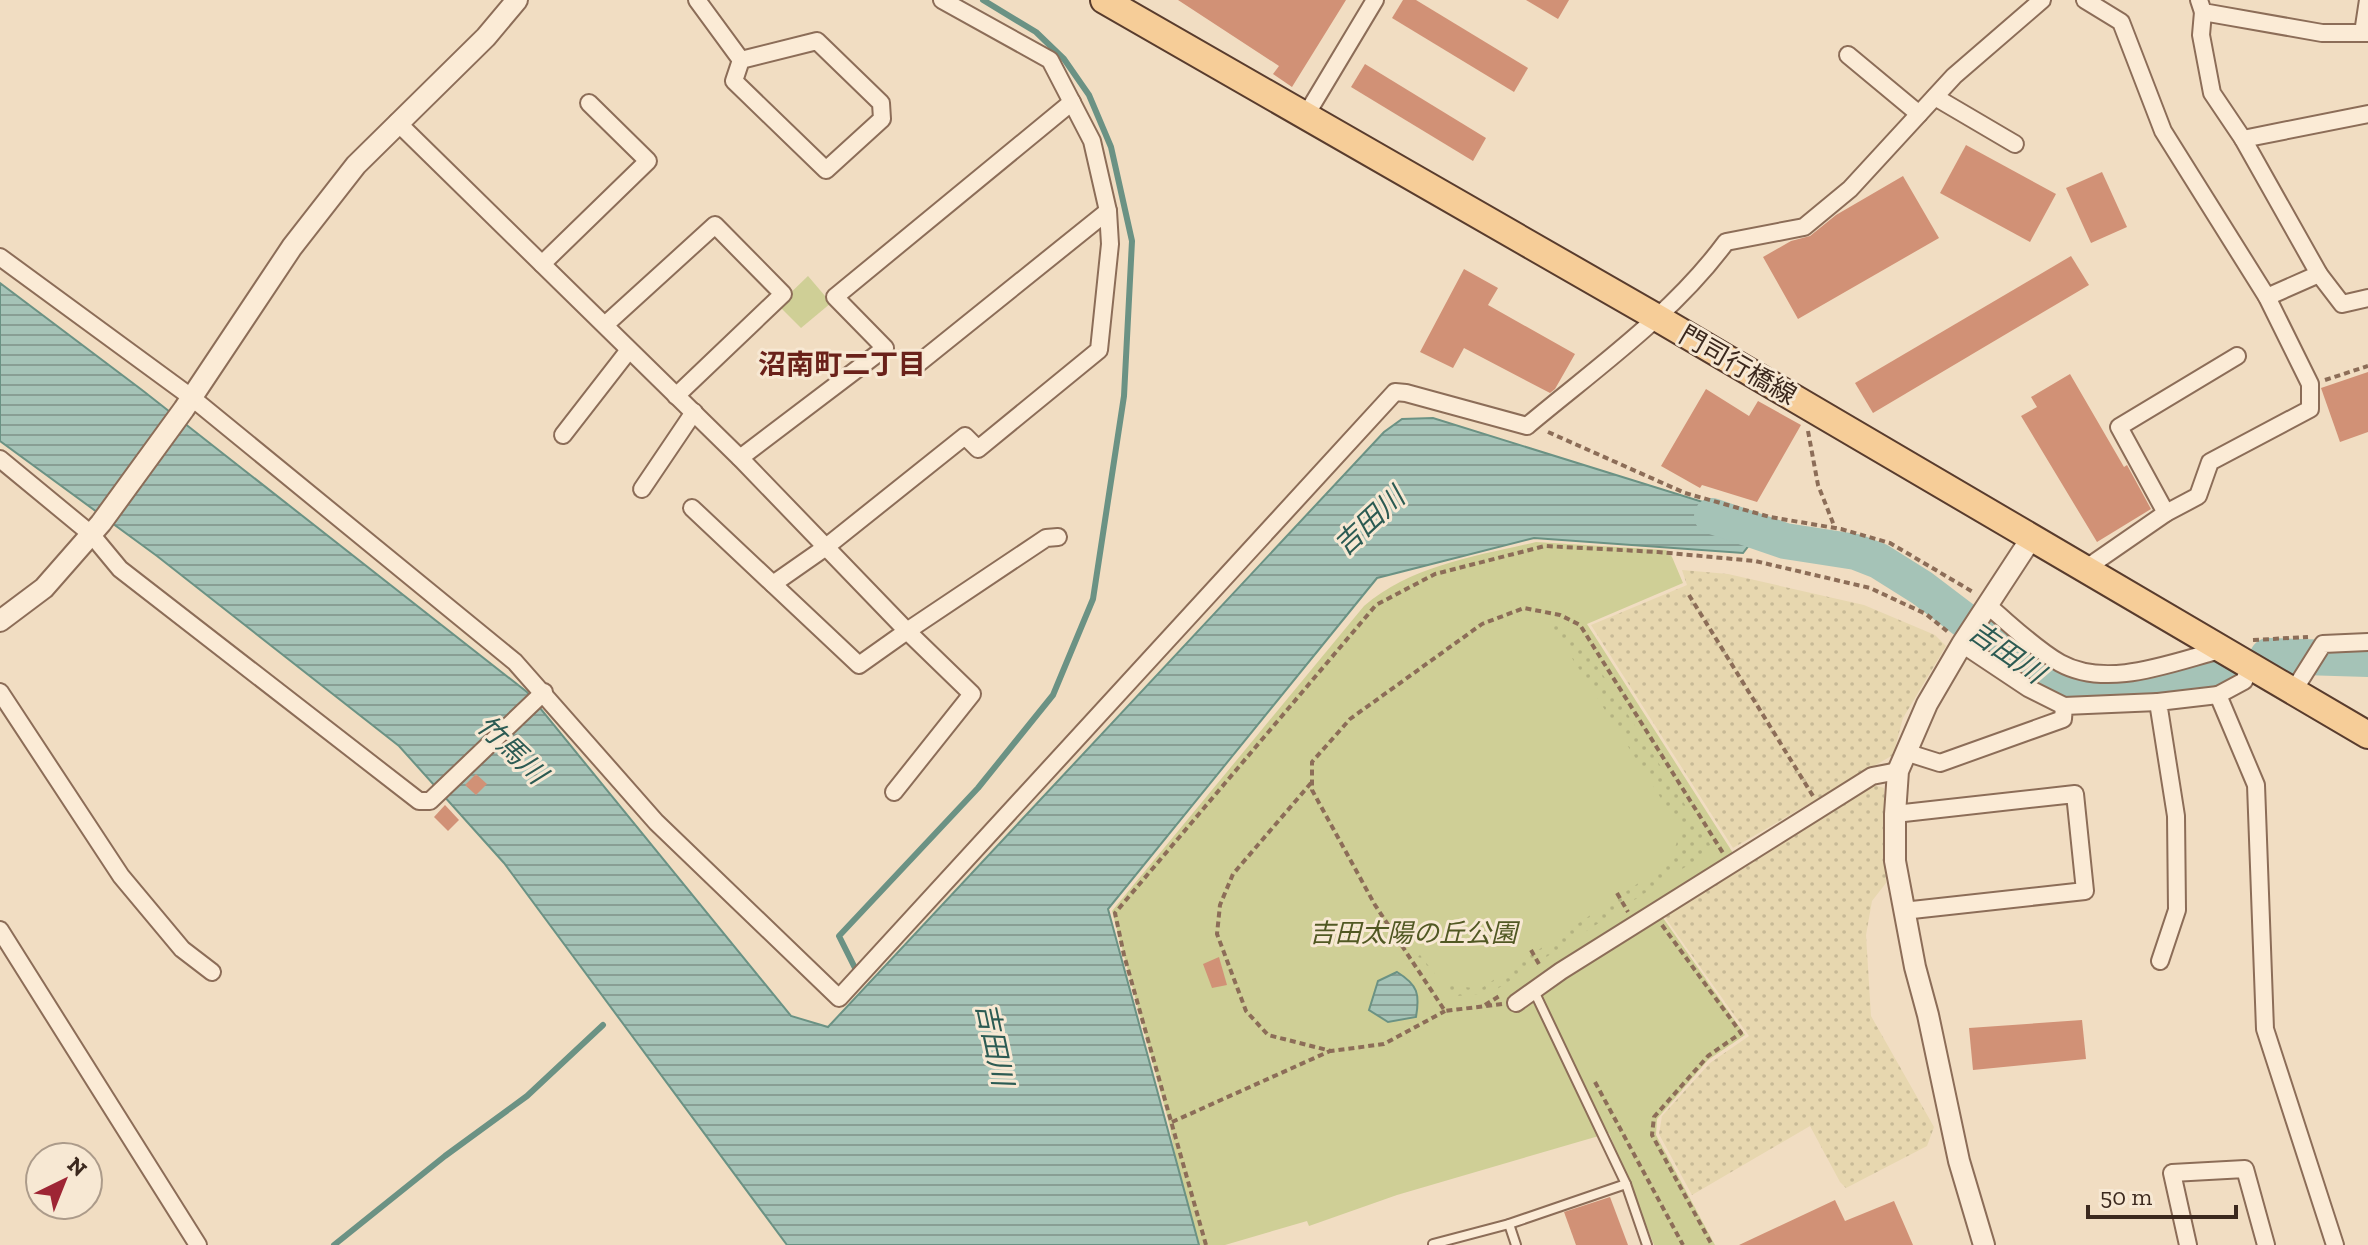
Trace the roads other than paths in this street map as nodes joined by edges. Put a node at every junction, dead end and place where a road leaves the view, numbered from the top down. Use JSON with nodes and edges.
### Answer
{"nodes":[{"id":1,"x":517,"y":0,"type":"edge"},
{"id":2,"x":697,"y":0,"type":"edge"},
{"id":3,"x":942,"y":0,"type":"edge"},
{"id":4,"x":1104,"y":0,"type":"edge"},
{"id":5,"x":1375,"y":0,"type":"edge"},
{"id":6,"x":2042,"y":0,"type":"edge"},
{"id":7,"x":2085,"y":0,"type":"edge"},
{"id":8,"x":2368,"y":0,"type":"edge"},
{"id":9,"x":2201,"y":6,"type":"edge"},
{"id":10,"x":2366,"y":33,"type":"edge"},
{"id":11,"x":1848,"y":55,"type":"dead end"},
{"id":12,"x":741,"y":60,"type":"junction"},
{"id":13,"x":1935,"y":97,"type":"junction"},
{"id":14,"x":1072,"y":102,"type":"junction"},
{"id":15,"x":589,"y":103,"type":"dead end"},
{"id":16,"x":1919,"y":114,"type":"junction"},
{"id":17,"x":2368,"y":114,"type":"edge"},
{"id":18,"x":1306,"y":115,"type":"junction"},
{"id":19,"x":397,"y":122,"type":"junction"},
{"id":20,"x":2243,"y":139,"type":"junction"},
{"id":21,"x":2015,"y":144,"type":"dead end"},
{"id":22,"x":1108,"y":211,"type":"junction"},
{"id":23,"x":0,"y":257,"type":"edge"},
{"id":24,"x":542,"y":264,"type":"junction"},
{"id":25,"x":2319,"y":274,"type":"junction"},
{"id":26,"x":2267,"y":297,"type":"junction"},
{"id":27,"x":2368,"y":298,"type":"edge"},
{"id":28,"x":1656,"y":317,"type":"junction"},
{"id":29,"x":605,"y":325,"type":"junction"},
{"id":30,"x":629,"y":350,"type":"junction"},
{"id":31,"x":2237,"y":356,"type":"dead end"},
{"id":32,"x":914,"y":367,"type":"dead end"},
{"id":33,"x":676,"y":396,"type":"junction"},
{"id":34,"x":187,"y":403,"type":"junction"},
{"id":35,"x":694,"y":412,"type":"junction"},
{"id":36,"x":563,"y":435,"type":"dead end"},
{"id":37,"x":740,"y":458,"type":"junction"},
{"id":38,"x":0,"y":459,"type":"edge"},
{"id":39,"x":642,"y":489,"type":"dead end"},
{"id":40,"x":692,"y":508,"type":"dead end"},
{"id":41,"x":2166,"y":513,"type":"junction"},
{"id":42,"x":96,"y":529,"type":"junction"},
{"id":43,"x":1058,"y":537,"type":"dead end"},
{"id":44,"x":2032,"y":537,"type":"junction"},
{"id":45,"x":826,"y":547,"type":"junction"},
{"id":46,"x":2085,"y":569,"type":"junction"},
{"id":47,"x":773,"y":584,"type":"junction"},
{"id":48,"x":1981,"y":603,"type":"junction"},
{"id":49,"x":0,"y":621,"type":"edge"},
{"id":50,"x":907,"y":631,"type":"junction"},
{"id":51,"x":1965,"y":639,"type":"junction"},
{"id":52,"x":2368,"y":642,"type":"edge"},
{"id":53,"x":2241,"y":651,"type":"junction"},
{"id":54,"x":2294,"y":690,"type":"junction"},
{"id":55,"x":0,"y":692,"type":"edge"},
{"id":56,"x":2218,"y":695,"type":"junction"},
{"id":57,"x":541,"y":696,"type":"junction"},
{"id":58,"x":2158,"y":702,"type":"junction"},
{"id":59,"x":2064,"y":706,"type":"junction"},
{"id":60,"x":2368,"y":735,"type":"edge"},
{"id":61,"x":1902,"y":762,"type":"junction"},
{"id":62,"x":894,"y":792,"type":"dead end"},
{"id":63,"x":1895,"y":814,"type":"junction"},
{"id":64,"x":1903,"y":911,"type":"junction"},
{"id":65,"x":0,"y":930,"type":"edge"},
{"id":66,"x":2160,"y":961,"type":"dead end"},
{"id":67,"x":212,"y":972,"type":"dead end"},
{"id":68,"x":1533,"y":991,"type":"junction"},
{"id":69,"x":1516,"y":1003,"type":"road end"},
{"id":70,"x":1626,"y":1184,"type":"junction"},
{"id":71,"x":1509,"y":1224,"type":"junction"},
{"id":72,"x":1433,"y":1244,"type":"edge"},
{"id":73,"x":198,"y":1245,"type":"edge"},
{"id":74,"x":1516,"y":1245,"type":"edge"},
{"id":75,"x":1647,"y":1245,"type":"edge"},
{"id":76,"x":1984,"y":1245,"type":"edge"},
{"id":77,"x":2188,"y":1245,"type":"edge"},
{"id":78,"x":2266,"y":1245,"type":"edge"},
{"id":79,"x":2335,"y":1245,"type":"edge"}],
"edges":[{"from":1,"to":19,"type":"street"},
{"from":2,"to":12,"type":"street"},
{"from":3,"to":14,"type":"street"},
{"from":4,"to":18,"type":"main road","name":"門司行橋線"},
{"from":5,"to":18,"type":"street"},
{"from":6,"to":13,"type":"street"},
{"from":7,"to":26,"type":"street"},
{"from":8,"to":10,"type":"street"},
{"from":9,"to":10,"type":"street"},
{"from":9,"to":20,"type":"street"},
{"from":11,"to":16,"type":"street"},
{"from":12,"to":12,"type":"street"},
{"from":13,"to":16,"type":"street"},
{"from":13,"to":21,"type":"street"},
{"from":14,"to":22,"type":"street"},
{"from":14,"to":37,"type":"street"},
{"from":15,"to":24,"type":"street"},
{"from":16,"to":28,"type":"street"},
{"from":17,"to":20,"type":"street"},
{"from":18,"to":28,"type":"main road","name":"門司行橋線"},
{"from":19,"to":24,"type":"street"},
{"from":19,"to":34,"type":"street"},
{"from":20,"to":25,"type":"street"},
{"from":22,"to":32,"type":"street"},
{"from":22,"to":45,"type":"street"},
{"from":23,"to":34,"type":"street"},
{"from":24,"to":29,"type":"street"},
{"from":25,"to":26,"type":"street"},
{"from":25,"to":27,"type":"street"},
{"from":26,"to":41,"type":"street"},
{"from":28,"to":44,"type":"main road","name":"門司行橋線"},
{"from":28,"to":57,"type":"street"},
{"from":29,"to":30,"type":"street"},
{"from":29,"to":33,"type":"street"},
{"from":30,"to":33,"type":"street"},
{"from":30,"to":36,"type":"street"},
{"from":31,"to":41,"type":"street"},
{"from":33,"to":35,"type":"street"},
{"from":34,"to":42,"type":"street"},
{"from":34,"to":57,"type":"street"},
{"from":35,"to":37,"type":"street"},
{"from":35,"to":39,"type":"street"},
{"from":37,"to":45,"type":"street"},
{"from":38,"to":42,"type":"street"},
{"from":40,"to":47,"type":"street"},
{"from":41,"to":46,"type":"street"},
{"from":42,"to":49,"type":"street"},
{"from":42,"to":57,"type":"street"},
{"from":43,"to":50,"type":"street"},
{"from":44,"to":46,"type":"main road","name":"門司行橋線"},
{"from":44,"to":48,"type":"street"},
{"from":45,"to":47,"type":"street"},
{"from":45,"to":50,"type":"street"},
{"from":46,"to":53,"type":"main road","name":"門司行橋線"},
{"from":47,"to":50,"type":"street"},
{"from":48,"to":51,"type":"street"},
{"from":48,"to":53,"type":"street"},
{"from":50,"to":62,"type":"street"},
{"from":51,"to":59,"type":"street"},
{"from":51,"to":61,"type":"street"},
{"from":52,"to":54,"type":"street"},
{"from":53,"to":54,"type":"main road","name":"門司行橋線"},
{"from":53,"to":56,"type":"street"},
{"from":54,"to":60,"type":"main road","name":"門司行橋線"},
{"from":55,"to":67,"type":"street"},
{"from":56,"to":58,"type":"street"},
{"from":56,"to":79,"type":"street"},
{"from":58,"to":59,"type":"street"},
{"from":58,"to":66,"type":"street"},
{"from":59,"to":61,"type":"street"},
{"from":61,"to":63,"type":"street"},
{"from":61,"to":68,"type":"street"},
{"from":63,"to":64,"type":"street"},
{"from":63,"to":64,"type":"street"},
{"from":64,"to":76,"type":"street"},
{"from":65,"to":73,"type":"street"},
{"from":68,"to":69,"type":"street"},
{"from":68,"to":70,"type":"lane"},
{"from":70,"to":71,"type":"lane"},
{"from":70,"to":75,"type":"lane"},
{"from":71,"to":72,"type":"lane"},
{"from":71,"to":74,"type":"lane"},
{"from":77,"to":78,"type":"street"}]}
